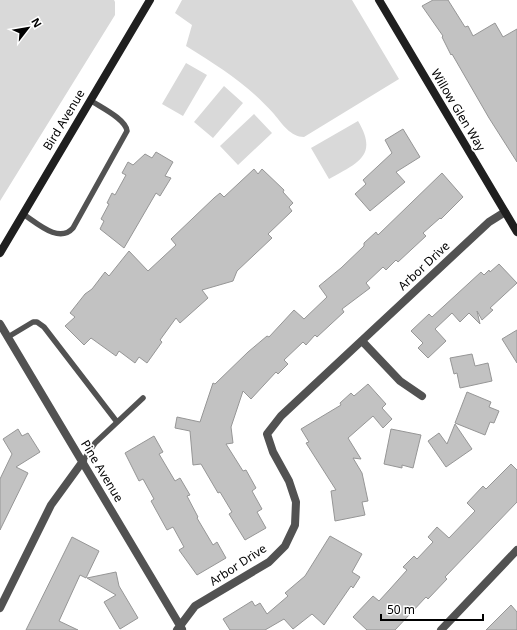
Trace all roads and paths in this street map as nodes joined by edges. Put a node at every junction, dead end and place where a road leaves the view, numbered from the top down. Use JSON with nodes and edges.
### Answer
{"nodes":[{"id":1,"x":150,"y":0,"type":"edge"},
{"id":2,"x":379,"y":0,"type":"edge"},
{"id":3,"x":90,"y":100,"type":"junction"},
{"id":4,"x":505,"y":212,"type":"junction"},
{"id":5,"x":23,"y":214,"type":"junction"},
{"id":6,"x":517,"y":232,"type":"edge"},
{"id":7,"x":0,"y":253,"type":"edge"},
{"id":8,"x":0,"y":324,"type":"edge"},
{"id":9,"x":8,"y":337,"type":"junction"},
{"id":10,"x":362,"y":341,"type":"junction"},
{"id":11,"x":422,"y":396,"type":"dead end"},
{"id":12,"x":143,"y":398,"type":"dead end"},
{"id":13,"x":117,"y":422,"type":"junction"},
{"id":14,"x":82,"y":461,"type":"junction"},
{"id":15,"x":517,"y":550,"type":"edge"},
{"id":16,"x":0,"y":608,"type":"edge"},
{"id":17,"x":180,"y":628,"type":"edge"},
{"id":18,"x":441,"y":630,"type":"edge"}],
"edges":[{"from":1,"to":3,"type":"street","name":"Bird Avenue"},
{"from":2,"to":4,"type":"street","name":"Willow Glen Way"},
{"from":3,"to":5,"type":"street","name":"Bird Avenue"},
{"from":3,"to":5,"type":"lane"},
{"from":4,"to":6,"type":"street","name":"Willow Glen Way"},
{"from":4,"to":10,"type":"street","name":"Arbor Drive"},
{"from":5,"to":7,"type":"street","name":"Bird Avenue"},
{"from":8,"to":9,"type":"street","name":"Pine Avenue"},
{"from":9,"to":13,"type":"lane"},
{"from":9,"to":14,"type":"street","name":"Pine Avenue"},
{"from":10,"to":11,"type":"street"},
{"from":10,"to":17,"type":"street","name":"Arbor Drive"},
{"from":12,"to":13,"type":"lane"},
{"from":13,"to":14,"type":"lane"},
{"from":14,"to":16,"type":"street"},
{"from":14,"to":17,"type":"street","name":"Pine Avenue"},
{"from":15,"to":18,"type":"street"}]}
